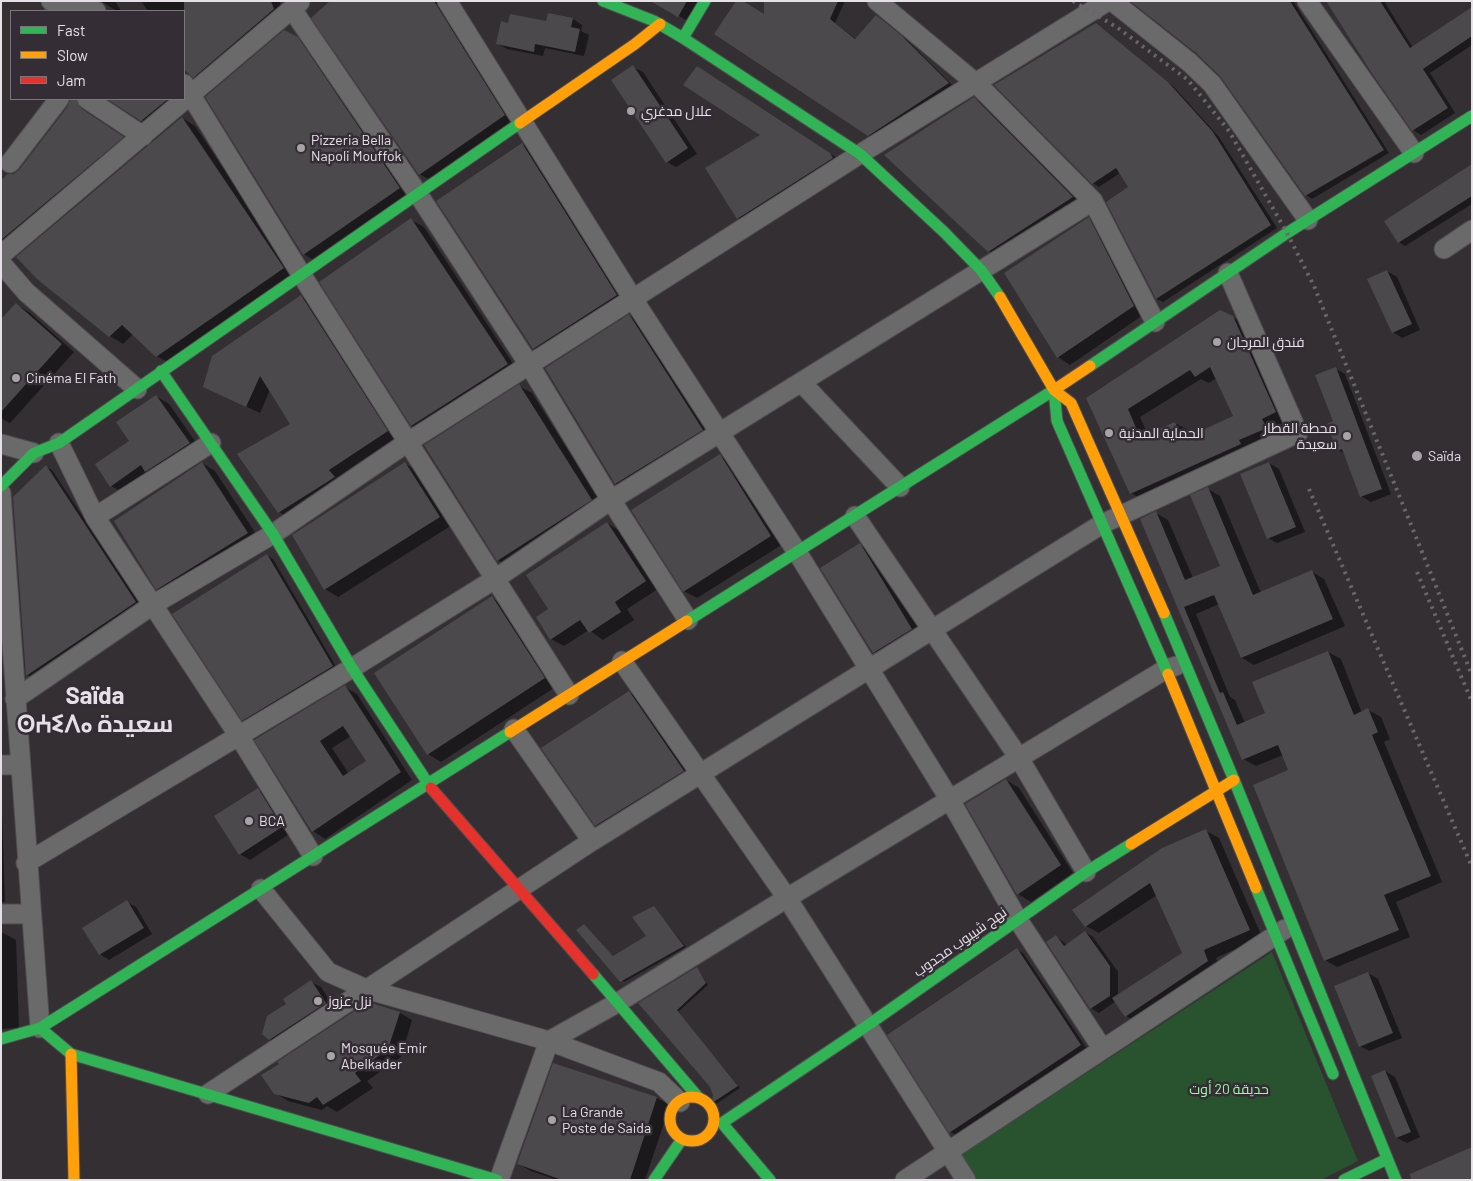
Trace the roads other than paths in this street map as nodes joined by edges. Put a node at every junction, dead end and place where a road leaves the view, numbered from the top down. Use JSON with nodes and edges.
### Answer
{"nodes":[{"id":1,"x":51,"y":1,"type":"edge"},
{"id":2,"x":447,"y":1,"type":"edge"},
{"id":3,"x":603,"y":1,"type":"edge"},
{"id":4,"x":705,"y":1,"type":"edge"},
{"id":5,"x":877,"y":1,"type":"edge"},
{"id":6,"x":1110,"y":1,"type":"edge"},
{"id":7,"x":1307,"y":1,"type":"edge"},
{"id":8,"x":296,"y":5,"type":"edge"},
{"id":9,"x":92,"y":8,"type":"edge"},
{"id":10,"x":660,"y":24,"type":"junction"},
{"id":11,"x":684,"y":38,"type":"junction"},
{"id":12,"x":977,"y":84,"type":"junction"},
{"id":13,"x":187,"y":90,"type":"edge"},
{"id":14,"x":58,"y":100,"type":"edge"},
{"id":15,"x":89,"y":100,"type":"edge"},
{"id":16,"x":177,"y":100,"type":"edge"},
{"id":17,"x":1472,"y":116,"type":"edge"},
{"id":18,"x":523,"y":121,"type":"junction"},
{"id":19,"x":143,"y":136,"type":"junction"},
{"id":20,"x":1414,"y":153,"type":"junction"},
{"id":21,"x":860,"y":154,"type":"junction"},
{"id":22,"x":10,"y":163,"type":"dead end"},
{"id":23,"x":418,"y":194,"type":"junction"},
{"id":24,"x":1093,"y":201,"type":"junction"},
{"id":25,"x":1308,"y":220,"type":"junction"},
{"id":26,"x":1472,"y":230,"type":"edge"},
{"id":27,"x":1444,"y":248,"type":"dead end"},
{"id":28,"x":1,"y":255,"type":"edge"},
{"id":29,"x":1,"y":263,"type":"edge"},
{"id":30,"x":981,"y":270,"type":"junction"},
{"id":31,"x":1228,"y":273,"type":"junction"},
{"id":32,"x":301,"y":274,"type":"junction"},
{"id":33,"x":633,"y":299,"type":"junction"},
{"id":34,"x":1155,"y":322,"type":"junction"},
{"id":35,"x":530,"y":366,"type":"junction"},
{"id":36,"x":161,"y":371,"type":"junction"},
{"id":37,"x":801,"y":382,"type":"junction"},
{"id":38,"x":137,"y":389,"type":"junction"},
{"id":39,"x":1054,"y":390,"type":"junction"},
{"id":40,"x":720,"y":433,"type":"junction"},
{"id":41,"x":408,"y":442,"type":"junction"},
{"id":42,"x":59,"y":443,"type":"junction"},
{"id":43,"x":211,"y":443,"type":"junction"},
{"id":44,"x":1,"y":444,"type":"edge"},
{"id":45,"x":34,"y":453,"type":"junction"},
{"id":46,"x":1,"y":486,"type":"edge"},
{"id":47,"x":900,"y":487,"type":"junction"},
{"id":48,"x":1,"y":493,"type":"edge"},
{"id":49,"x":611,"y":500,"type":"junction"},
{"id":50,"x":1122,"y":514,"type":"junction"},
{"id":51,"x":855,"y":516,"type":"junction"},
{"id":52,"x":95,"y":517,"type":"junction"},
{"id":53,"x":1102,"y":524,"type":"junction"},
{"id":54,"x":273,"y":534,"type":"junction"},
{"id":55,"x":796,"y":552,"type":"junction"},
{"id":56,"x":494,"y":579,"type":"junction"},
{"id":57,"x":154,"y":604,"type":"junction"},
{"id":58,"x":688,"y":620,"type":"junction"},
{"id":59,"x":933,"y":631,"type":"junction"},
{"id":60,"x":6,"y":648,"type":"edge"},
{"id":61,"x":622,"y":662,"type":"junction"},
{"id":62,"x":1184,"y":664,"type":"junction"},
{"id":63,"x":352,"y":668,"type":"junction"},
{"id":64,"x":1166,"y":669,"type":"junction"},
{"id":65,"x":869,"y":671,"type":"junction"},
{"id":66,"x":569,"y":695,"type":"junction"},
{"id":67,"x":15,"y":699,"type":"junction"},
{"id":68,"x":514,"y":729,"type":"junction"},
{"id":69,"x":239,"y":736,"type":"junction"},
{"id":70,"x":1019,"y":758,"type":"junction"},
{"id":71,"x":10,"y":765,"type":"edge"},
{"id":72,"x":700,"y":775,"type":"junction"},
{"id":73,"x":1234,"y":780,"type":"junction"},
{"id":74,"x":427,"y":784,"type":"junction"},
{"id":75,"x":1216,"y":790,"type":"junction"},
{"id":76,"x":950,"y":800,"type":"junction"},
{"id":77,"x":592,"y":841,"type":"junction"},
{"id":78,"x":313,"y":856,"type":"junction"},
{"id":79,"x":26,"y":863,"type":"junction"},
{"id":80,"x":1086,"y":872,"type":"junction"},
{"id":81,"x":520,"y":888,"type":"junction"},
{"id":82,"x":261,"y":889,"type":"junction"},
{"id":83,"x":787,"y":898,"type":"junction"},
{"id":84,"x":1,"y":914,"type":"edge"},
{"id":85,"x":30,"y":914,"type":"junction"},
{"id":86,"x":1018,"y":920,"type":"junction"},
{"id":87,"x":1293,"y":924,"type":"junction"},
{"id":88,"x":1275,"y":935,"type":"junction"},
{"id":89,"x":366,"y":989,"type":"junction"},
{"id":90,"x":617,"y":1003,"type":"junction"},
{"id":91,"x":868,"y":1025,"type":"junction"},
{"id":92,"x":40,"y":1028,"type":"junction"},
{"id":93,"x":1,"y":1039,"type":"edge"},
{"id":94,"x":549,"y":1041,"type":"junction"},
{"id":95,"x":1102,"y":1048,"type":"junction"},
{"id":96,"x":71,"y":1054,"type":"junction"},
{"id":97,"x":672,"y":1065,"type":"junction"},
{"id":98,"x":659,"y":1082,"type":"junction"},
{"id":99,"x":1338,"y":1086,"type":"dead end"},
{"id":100,"x":208,"y":1094,"type":"junction"},
{"id":101,"x":698,"y":1098,"type":"junction"},
{"id":102,"x":680,"y":1102,"type":"junction"},
{"id":103,"x":717,"y":1125,"type":"junction"},
{"id":104,"x":682,"y":1138,"type":"junction"},
{"id":105,"x":947,"y":1151,"type":"junction"},
{"id":106,"x":1387,"y":1159,"type":"junction"},
{"id":107,"x":1369,"y":1162,"type":"junction"},
{"id":108,"x":74,"y":1180,"type":"edge"},
{"id":109,"x":498,"y":1180,"type":"edge"},
{"id":110,"x":654,"y":1180,"type":"edge"},
{"id":111,"x":770,"y":1180,"type":"edge"},
{"id":112,"x":905,"y":1180,"type":"edge"},
{"id":113,"x":966,"y":1180,"type":"edge"},
{"id":114,"x":1344,"y":1180,"type":"edge"},
{"id":115,"x":1376,"y":1180,"type":"edge"},
{"id":116,"x":1396,"y":1180,"type":"edge"}],
"edges":[{"from":1,"to":9,"type":"street"},
{"from":2,"to":18,"type":"street"},
{"from":3,"to":10,"type":"main road"},
{"from":4,"to":11,"type":"main road"},
{"from":5,"to":12,"type":"street"},
{"from":6,"to":12,"type":"street"},
{"from":6,"to":25,"type":"street"},
{"from":7,"to":20,"type":"street"},
{"from":8,"to":13,"type":"street"},
{"from":8,"to":23,"type":"street"},
{"from":10,"to":11,"type":"main road"},
{"from":10,"to":18,"type":"main road"},
{"from":11,"to":21,"type":"main road"},
{"from":12,"to":21,"type":"street"},
{"from":12,"to":24,"type":"street"},
{"from":13,"to":32,"type":"street"},
{"from":14,"to":22,"type":"street"},
{"from":15,"to":19,"type":"street"},
{"from":16,"to":19,"type":"street"},
{"from":17,"to":20,"type":"main road"},
{"from":18,"to":23,"type":"main road"},
{"from":18,"to":33,"type":"street"},
{"from":19,"to":28,"type":"street"},
{"from":20,"to":25,"type":"main road"},
{"from":21,"to":30,"type":"main road"},
{"from":21,"to":33,"type":"street"},
{"from":23,"to":32,"type":"main road"},
{"from":23,"to":35,"type":"street"},
{"from":24,"to":30,"type":"street"},
{"from":24,"to":34,"type":"street"},
{"from":25,"to":31,"type":"main road"},
{"from":26,"to":27,"type":"street"},
{"from":29,"to":38,"type":"street"},
{"from":30,"to":37,"type":"street"},
{"from":30,"to":39,"type":"main road"},
{"from":31,"to":34,"type":"main road"},
{"from":31,"to":50,"type":"street"},
{"from":32,"to":36,"type":"main road"},
{"from":32,"to":41,"type":"street"},
{"from":33,"to":35,"type":"street"},
{"from":33,"to":40,"type":"street"},
{"from":34,"to":39,"type":"main road"},
{"from":35,"to":41,"type":"street"},
{"from":35,"to":49,"type":"street"},
{"from":36,"to":38,"type":"main road"},
{"from":36,"to":43,"type":"main road"},
{"from":37,"to":40,"type":"street"},
{"from":37,"to":47,"type":"street"},
{"from":38,"to":42,"type":"main road"},
{"from":39,"to":47,"type":"main road"},
{"from":39,"to":50,"type":"main road"},
{"from":39,"to":53,"type":"main road"},
{"from":40,"to":49,"type":"street"},
{"from":40,"to":55,"type":"street"},
{"from":41,"to":54,"type":"street"},
{"from":41,"to":56,"type":"street"},
{"from":42,"to":45,"type":"main road"},
{"from":42,"to":52,"type":"street"},
{"from":43,"to":52,"type":"street"},
{"from":43,"to":54,"type":"main road"},
{"from":44,"to":45,"type":"street"},
{"from":45,"to":46,"type":"main road"},
{"from":47,"to":51,"type":"main road"},
{"from":48,"to":60,"type":"street"},
{"from":49,"to":56,"type":"street"},
{"from":49,"to":58,"type":"street"},
{"from":50,"to":53,"type":"street"},
{"from":50,"to":62,"type":"main road"},
{"from":51,"to":55,"type":"main road"},
{"from":51,"to":59,"type":"street"},
{"from":52,"to":57,"type":"street"},
{"from":53,"to":59,"type":"street"},
{"from":53,"to":64,"type":"main road"},
{"from":54,"to":57,"type":"street"},
{"from":54,"to":63,"type":"main road"},
{"from":55,"to":58,"type":"main road"},
{"from":55,"to":65,"type":"street"},
{"from":56,"to":63,"type":"street"},
{"from":56,"to":66,"type":"street"},
{"from":57,"to":67,"type":"street"},
{"from":57,"to":69,"type":"street"},
{"from":58,"to":61,"type":"main road"},
{"from":59,"to":65,"type":"street"},
{"from":59,"to":70,"type":"street"},
{"from":60,"to":67,"type":"street"},
{"from":61,"to":66,"type":"main road"},
{"from":61,"to":72,"type":"street"},
{"from":62,"to":64,"type":"street"},
{"from":62,"to":73,"type":"main road"},
{"from":63,"to":69,"type":"street"},
{"from":63,"to":74,"type":"main road"},
{"from":64,"to":70,"type":"street"},
{"from":64,"to":75,"type":"main road"},
{"from":65,"to":72,"type":"street"},
{"from":65,"to":76,"type":"street"},
{"from":66,"to":68,"type":"main road"},
{"from":67,"to":71,"type":"street"},
{"from":68,"to":74,"type":"main road"},
{"from":68,"to":77,"type":"street"},
{"from":69,"to":78,"type":"street"},
{"from":69,"to":79,"type":"street"},
{"from":70,"to":76,"type":"street"},
{"from":70,"to":80,"type":"street"},
{"from":71,"to":79,"type":"street"},
{"from":72,"to":77,"type":"street"},
{"from":72,"to":83,"type":"street"},
{"from":73,"to":75,"type":"main road","name":"نهج شيبوب مجدوب"},
{"from":73,"to":87,"type":"main road"},
{"from":74,"to":78,"type":"main road"},
{"from":74,"to":81,"type":"main road"},
{"from":75,"to":80,"type":"main road","name":"نهج شيبوب مجدوب"},
{"from":75,"to":88,"type":"main road"},
{"from":76,"to":83,"type":"street"},
{"from":76,"to":86,"type":"street"},
{"from":77,"to":81,"type":"street"},
{"from":78,"to":82,"type":"main road"},
{"from":79,"to":85,"type":"street"},
{"from":80,"to":86,"type":"main road","name":"نهج شيبوب مجدوب"},
{"from":81,"to":89,"type":"street"},
{"from":81,"to":90,"type":"main road"},
{"from":82,"to":89,"type":"street"},
{"from":82,"to":92,"type":"main road"},
{"from":83,"to":90,"type":"street"},
{"from":83,"to":91,"type":"street"},
{"from":84,"to":85,"type":"street"},
{"from":85,"to":92,"type":"street"},
{"from":86,"to":91,"type":"main road","name":"نهج شيبوب مجدوب"},
{"from":86,"to":95,"type":"street"},
{"from":87,"to":88,"type":"street"},
{"from":87,"to":106,"type":"main road"},
{"from":88,"to":95,"type":"street"},
{"from":88,"to":99,"type":"main road"},
{"from":89,"to":94,"type":"street"},
{"from":89,"to":100,"type":"street"},
{"from":90,"to":94,"type":"street"},
{"from":90,"to":97,"type":"main road"},
{"from":91,"to":103,"type":"main road","name":"نهج شيبوب مجدوب"},
{"from":91,"to":105,"type":"street"},
{"from":92,"to":93,"type":"main road"},
{"from":92,"to":96,"type":"main road"},
{"from":94,"to":98,"type":"street"},
{"from":94,"to":109,"type":"street"},
{"from":95,"to":105,"type":"street"},
{"from":96,"to":100,"type":"main road"},
{"from":96,"to":108,"type":"main road"},
{"from":97,"to":98,"type":"street"},
{"from":97,"to":101,"type":"main road"},
{"from":98,"to":102,"type":"street"},
{"from":100,"to":109,"type":"main road"},
{"from":101,"to":102,"type":"main road"},
{"from":101,"to":103,"type":"main road"},
{"from":102,"to":104,"type":"main road"},
{"from":103,"to":104,"type":"main road"},
{"from":103,"to":111,"type":"main road"},
{"from":104,"to":110,"type":"main road"},
{"from":105,"to":112,"type":"street"},
{"from":105,"to":113,"type":"street"},
{"from":106,"to":107,"type":"main road"},
{"from":106,"to":116,"type":"main road"},
{"from":107,"to":114,"type":"main road"},
{"from":107,"to":115,"type":"main road"}]}
